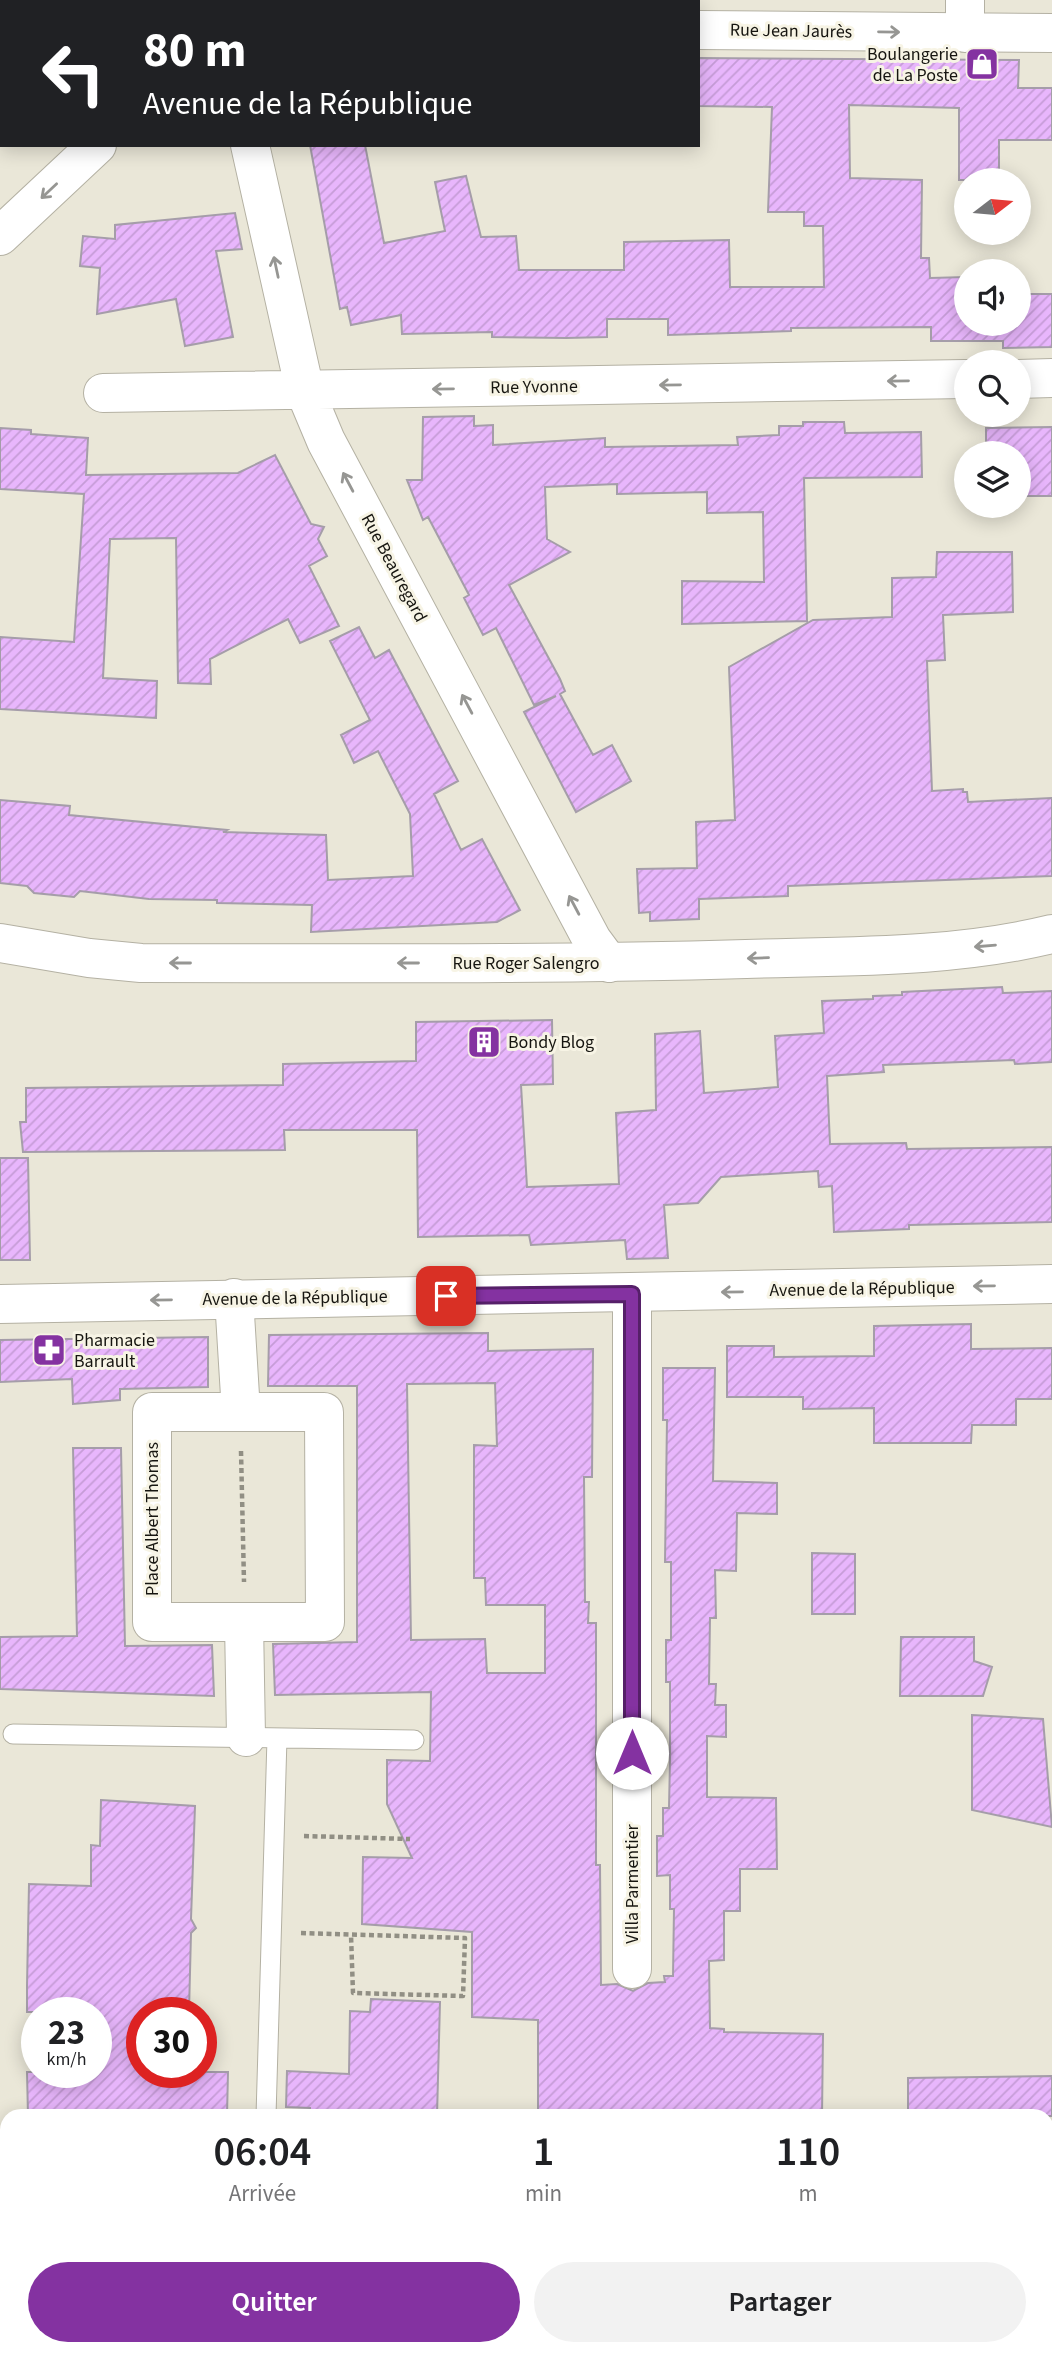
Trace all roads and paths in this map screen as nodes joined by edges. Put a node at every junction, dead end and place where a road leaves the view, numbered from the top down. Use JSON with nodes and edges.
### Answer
{"nodes":[{"id":1,"x":965,"y":17,"type":"edge"},
{"id":2,"x":700,"y":30,"type":"edge"},
{"id":3,"x":1052,"y":33,"type":"edge"},
{"id":4,"x":95,"y":147,"type":"edge"},
{"id":5,"x":250,"y":147,"type":"edge"},
{"id":6,"x":0,"y":236,"type":"edge"},
{"id":7,"x":1052,"y":378,"type":"edge"},
{"id":8,"x":1031,"y":379,"type":"edge"},
{"id":9,"x":954,"y":380,"type":"edge"},
{"id":10,"x":305,"y":391,"type":"junction"},
{"id":11,"x":103,"y":393,"type":"dead end"},
{"id":12,"x":1052,"y":934,"type":"edge"},
{"id":13,"x":0,"y":943,"type":"edge"},
{"id":14,"x":608,"y":963,"type":"junction"},
{"id":15,"x":1052,"y":1284,"type":"edge"},
{"id":16,"x":632,"y":1294,"type":"junction"},
{"id":17,"x":234,"y":1298,"type":"junction"},
{"id":18,"x":0,"y":1304,"type":"edge"},
{"id":19,"x":241,"y":1412,"type":"junction"},
{"id":20,"x":244,"y":1622,"type":"junction"},
{"id":21,"x":13,"y":1734,"type":"dead end"},
{"id":22,"x":262,"y":1737,"type":"junction"},
{"id":23,"x":414,"y":1740,"type":"dead end"},
{"id":24,"x":275,"y":1836,"type":"junction"},
{"id":25,"x":410,"y":1839,"type":"dead end"},
{"id":26,"x":272,"y":1933,"type":"junction"},
{"id":27,"x":351,"y":1935,"type":"junction"},
{"id":28,"x":632,"y":1969,"type":"dead end"},
{"id":29,"x":265,"y":2109,"type":"edge"}],
"edges":[{"from":2,"to":1,"type":"street","name":"Rue Jean Jaurès","one_way":true},
{"from":1,"to":3,"type":"street","name":"Rue Jean Jaurès"},
{"from":4,"to":6,"type":"street","one_way":true},
{"from":10,"to":5,"type":"street","name":"Rue Beauregard","one_way":true},
{"from":7,"to":8,"type":"street"},
{"from":9,"to":10,"type":"street","name":"Rue Yvonne","one_way":true},
{"from":10,"to":11,"type":"street","name":"Rue Yvonne"},
{"from":14,"to":10,"type":"street","name":"Rue Beauregard","one_way":true},
{"from":12,"to":14,"type":"street","name":"Rue Roger Salengro","one_way":true},
{"from":14,"to":13,"type":"street","name":"Rue Roger Salengro","one_way":true},
{"from":15,"to":16,"type":"street","name":"Avenue de la République","one_way":true},
{"from":16,"to":17,"type":"street","name":"Avenue de la République"},
{"from":16,"to":28,"type":"street","name":"Villa Parmentier"},
{"from":17,"to":18,"type":"street","name":"Avenue de la République","one_way":true},
{"from":17,"to":19,"type":"street"},
{"from":19,"to":20,"type":"path"},
{"from":19,"to":20,"type":"street","name":"Place Albert Thomas"},
{"from":19,"to":20,"type":"street","name":"Place Albert Thomas"},
{"from":20,"to":22,"type":"street"},
{"from":21,"to":22,"type":"lane"},
{"from":22,"to":23,"type":"lane"},
{"from":22,"to":24,"type":"lane"},
{"from":24,"to":25,"type":"path"},
{"from":24,"to":26,"type":"lane"},
{"from":26,"to":27,"type":"path"},
{"from":26,"to":29,"type":"lane"},
{"from":27,"to":27,"type":"path"}]}
